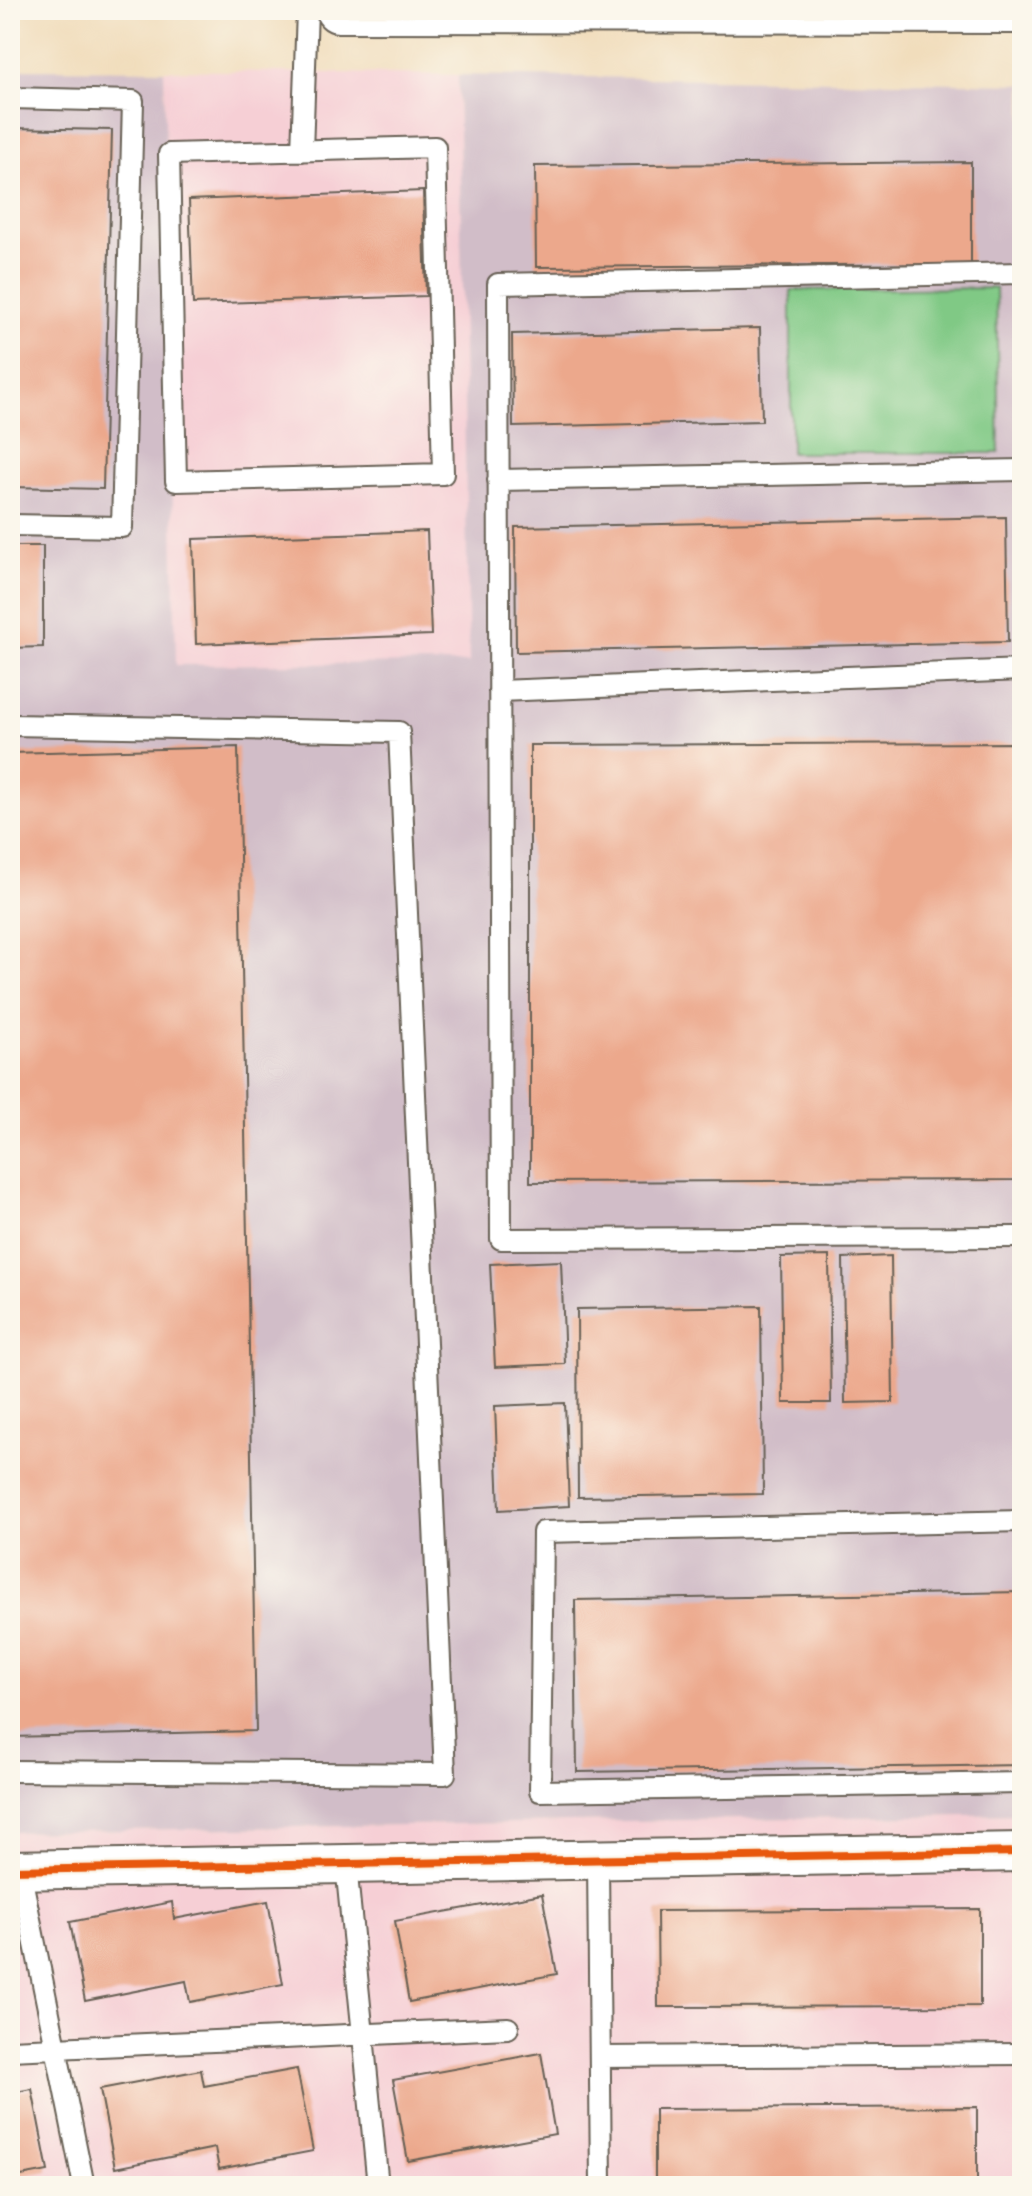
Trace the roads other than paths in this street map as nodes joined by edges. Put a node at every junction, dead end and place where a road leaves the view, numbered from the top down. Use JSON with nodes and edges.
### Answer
{"nodes":[{"id":1,"x":307,"y":10,"type":"edge"},
{"id":2,"x":338,"y":10,"type":"edge"},
{"id":3,"x":844,"y":11,"type":"edge"},
{"id":4,"x":1022,"y":11,"type":"edge"},
{"id":5,"x":10,"y":98,"type":"edge"},
{"id":6,"x":302,"y":151,"type":"junction"},
{"id":7,"x":1022,"y":273,"type":"edge"},
{"id":8,"x":1022,"y":470,"type":"edge"},
{"id":9,"x":498,"y":480,"type":"junction"},
{"id":10,"x":10,"y":525,"type":"edge"},
{"id":11,"x":1022,"y":670,"type":"edge"},
{"id":12,"x":499,"y":691,"type":"junction"},
{"id":13,"x":10,"y":725,"type":"edge"},
{"id":14,"x":1022,"y":1237,"type":"edge"},
{"id":15,"x":1022,"y":1521,"type":"edge"},
{"id":16,"x":10,"y":1771,"type":"edge"},
{"id":17,"x":1022,"y":1783,"type":"edge"},
{"id":18,"x":1022,"y":1852,"type":"edge"},
{"id":19,"x":598,"y":1861,"type":"junction"},
{"id":20,"x":346,"y":1865,"type":"junction"},
{"id":21,"x":15,"y":1870,"type":"edge"},
{"id":22,"x":508,"y":2028,"type":"dead end"},
{"id":23,"x":363,"y":2032,"type":"junction"},
{"id":24,"x":55,"y":2047,"type":"junction"},
{"id":25,"x":10,"y":2050,"type":"edge"},
{"id":26,"x":1022,"y":2054,"type":"edge"},
{"id":27,"x":600,"y":2057,"type":"junction"},
{"id":28,"x":84,"y":2186,"type":"edge"},
{"id":29,"x":378,"y":2186,"type":"edge"},
{"id":30,"x":601,"y":2186,"type":"edge"}],
"edges":[{"from":1,"to":6,"type":"lane"},
{"from":2,"to":3,"type":"street"},
{"from":3,"to":4,"type":"street"},
{"from":5,"to":10,"type":"lane"},
{"from":6,"to":6,"type":"lane"},
{"from":7,"to":9,"type":"lane"},
{"from":8,"to":9,"type":"lane"},
{"from":9,"to":12,"type":"lane"},
{"from":11,"to":12,"type":"lane"},
{"from":12,"to":14,"type":"lane"},
{"from":13,"to":16,"type":"lane"},
{"from":15,"to":17,"type":"lane"},
{"from":18,"to":19,"type":"street"},
{"from":19,"to":20,"type":"street"},
{"from":19,"to":27,"type":"lane"},
{"from":20,"to":21,"type":"street"},
{"from":20,"to":23,"type":"lane"},
{"from":21,"to":24,"type":"lane"},
{"from":22,"to":23,"type":"lane"},
{"from":23,"to":24,"type":"lane"},
{"from":23,"to":29,"type":"lane"},
{"from":24,"to":25,"type":"lane"},
{"from":24,"to":28,"type":"lane"},
{"from":26,"to":27,"type":"lane"},
{"from":27,"to":30,"type":"lane"}]}
